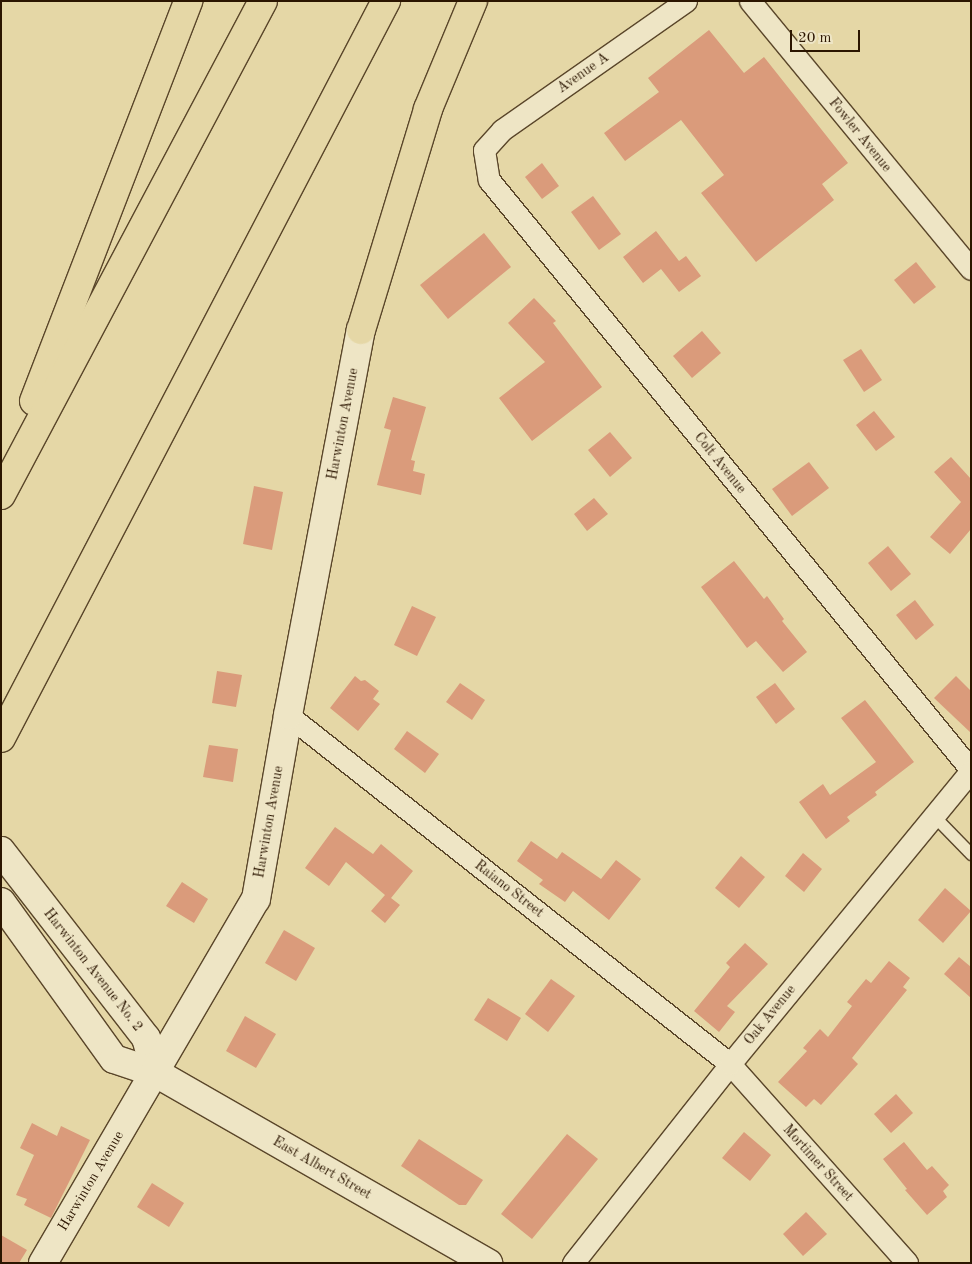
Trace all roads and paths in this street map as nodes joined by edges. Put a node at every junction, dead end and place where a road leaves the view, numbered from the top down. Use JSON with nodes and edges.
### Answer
{"nodes":[{"id":1,"x":188,"y":1,"type":"edge"},
{"id":2,"x":263,"y":1,"type":"edge"},
{"id":3,"x":386,"y":1,"type":"edge"},
{"id":4,"x":473,"y":1,"type":"edge"},
{"id":5,"x":686,"y":1,"type":"edge"},
{"id":6,"x":750,"y":1,"type":"edge"},
{"id":7,"x":484,"y":150,"type":"joint"},
{"id":8,"x":971,"y":269,"type":"edge"},
{"id":9,"x":361,"y":330,"type":"joint"},
{"id":10,"x":1,"y":487,"type":"edge"},
{"id":11,"x":1,"y":495,"type":"edge"},
{"id":12,"x":288,"y":715,"type":"junction"},
{"id":13,"x":1,"y":738,"type":"edge"},
{"id":14,"x":971,"y":771,"type":"edge"},
{"id":15,"x":934,"y":816,"type":"junction"},
{"id":16,"x":1,"y":851,"type":"edge"},
{"id":17,"x":971,"y":854,"type":"edge"},
{"id":18,"x":1,"y":902,"type":"edge"},
{"id":19,"x":730,"y":1064,"type":"junction"},
{"id":20,"x":156,"y":1073,"type":"junction"},
{"id":21,"x":43,"y":1263,"type":"edge"},
{"id":22,"x":488,"y":1263,"type":"edge"},
{"id":23,"x":573,"y":1263,"type":"edge"},
{"id":24,"x":907,"y":1263,"type":"edge"}],
"edges":[{"from":1,"to":10,"type":"highway"},
{"from":2,"to":11,"type":"highway"},
{"from":3,"to":13,"type":"highway"},
{"from":4,"to":9,"type":"highway"},
{"from":5,"to":7,"type":"street","name":"Avenue A"},
{"from":6,"to":8,"type":"street","name":"Fowler Avenue"},
{"from":7,"to":14,"type":"street","name":"Colt Avenue"},
{"from":9,"to":12,"type":"main road","name":"Harwinton Avenue"},
{"from":12,"to":19,"type":"street","name":"Raiano Street"},
{"from":12,"to":20,"type":"main road","name":"Harwinton Avenue"},
{"from":14,"to":15,"type":"street","name":"Oak Avenue"},
{"from":15,"to":17,"type":"lane"},
{"from":15,"to":19,"type":"street","name":"Oak Avenue"},
{"from":16,"to":20,"type":"main road","name":"Harwinton Avenue No. 2"},
{"from":18,"to":20,"type":"main road"},
{"from":19,"to":23,"type":"street","name":"Oak Avenue"},
{"from":19,"to":24,"type":"street","name":"Mortimer Street"},
{"from":20,"to":21,"type":"main road","name":"Harwinton Avenue"},
{"from":20,"to":22,"type":"main road","name":"East Albert Street"}]}
